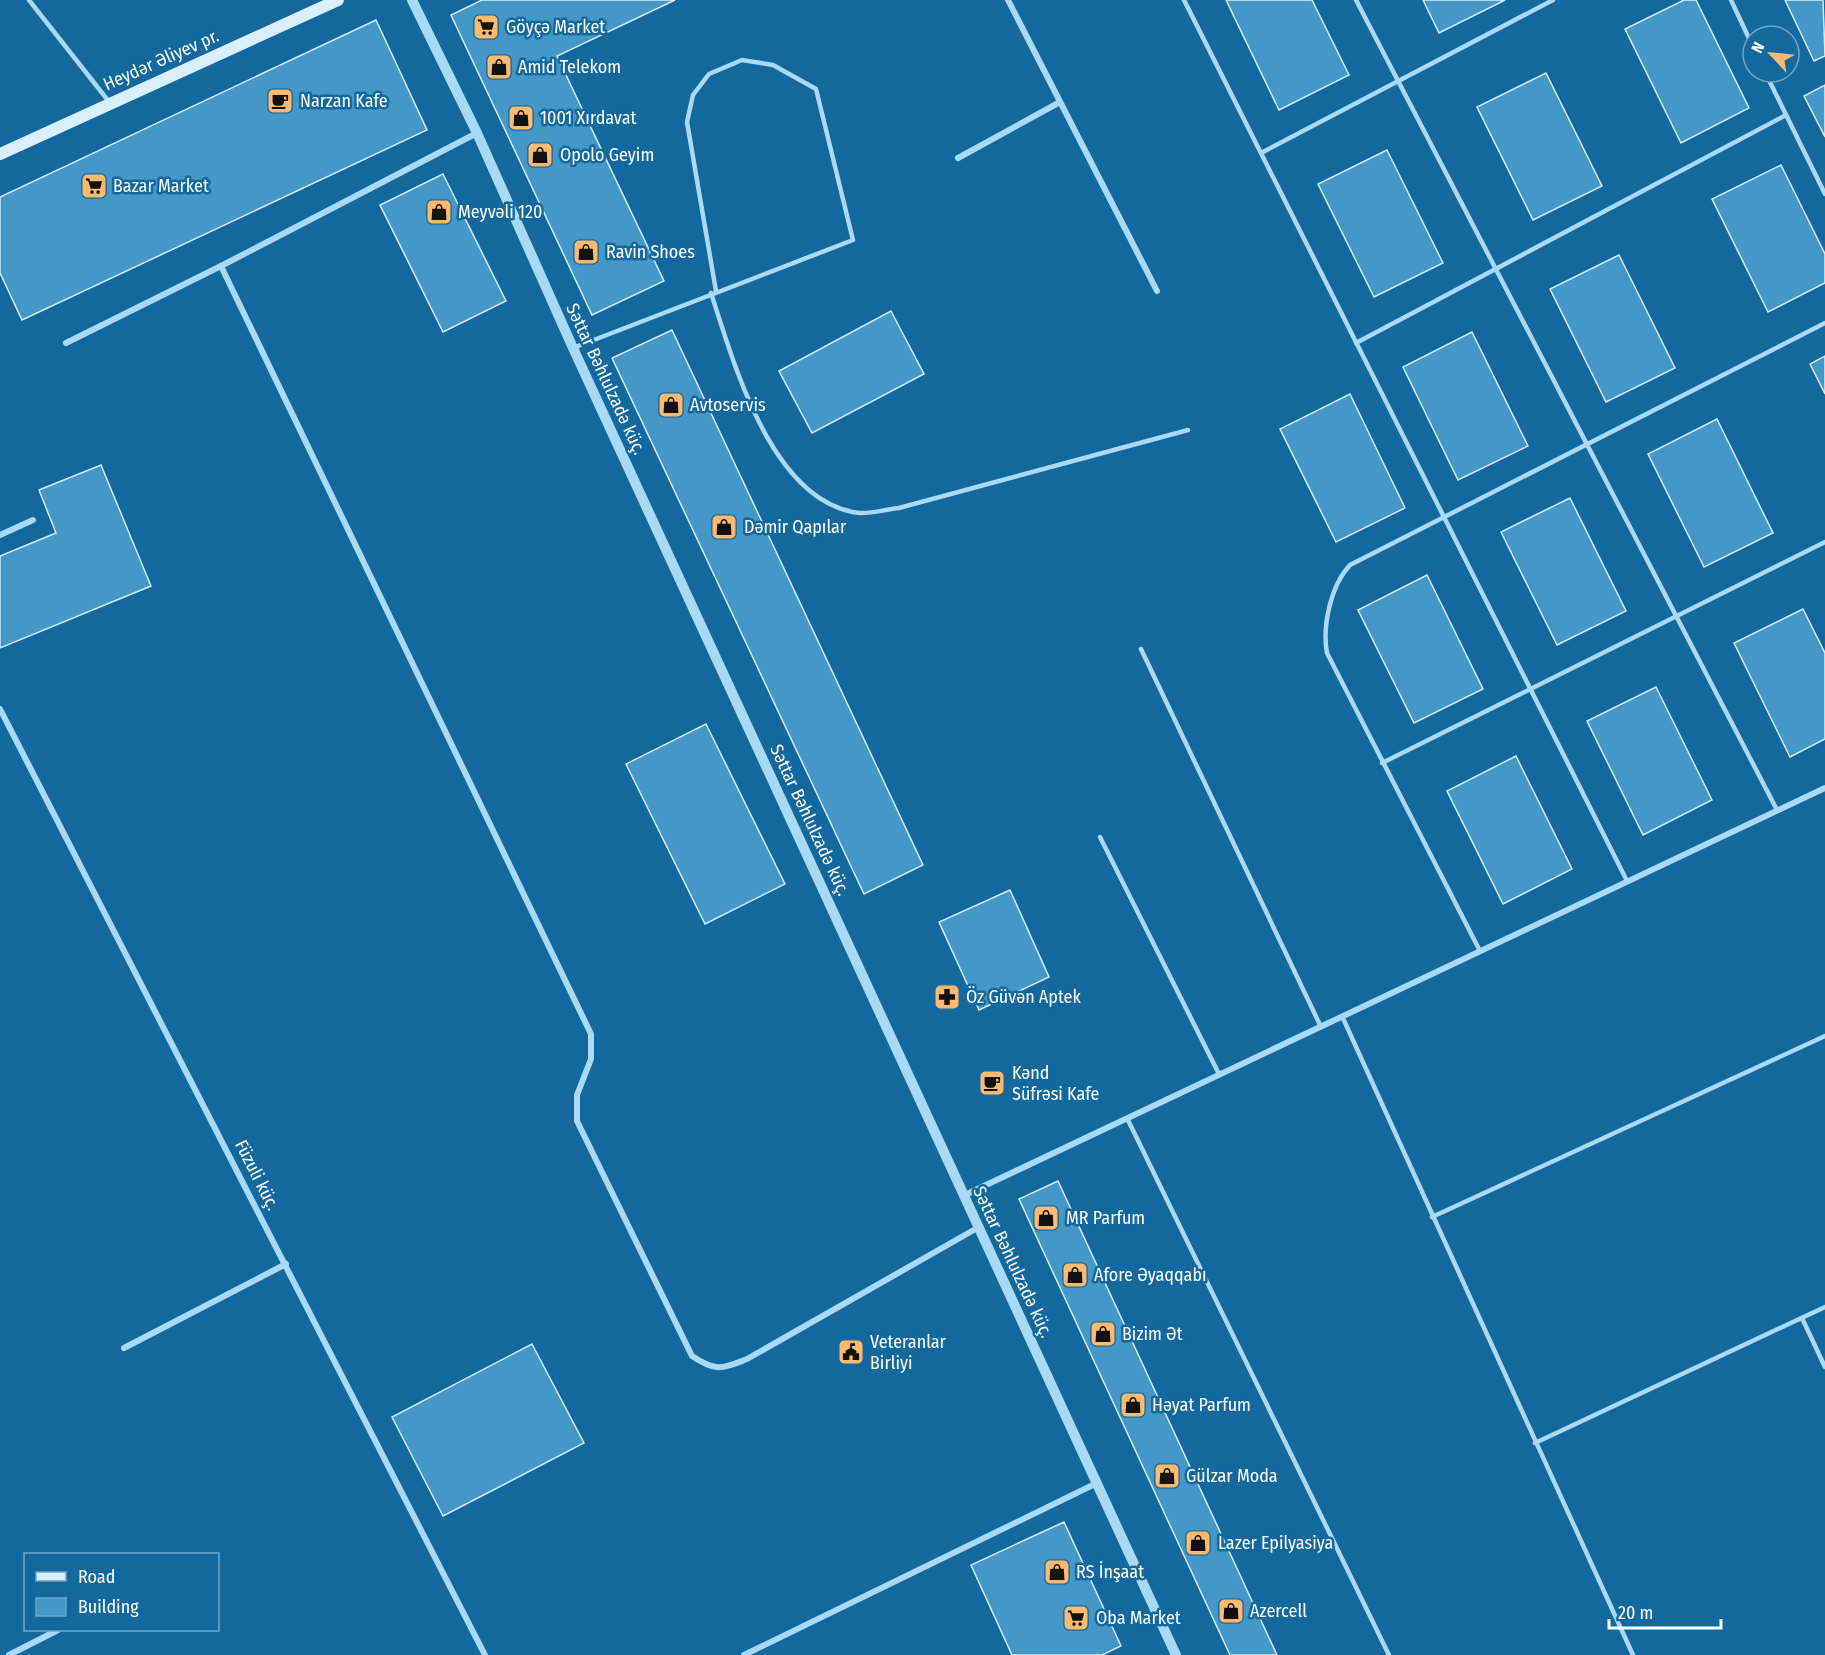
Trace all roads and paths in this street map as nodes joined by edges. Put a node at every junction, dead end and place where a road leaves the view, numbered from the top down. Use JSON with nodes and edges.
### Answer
{"nodes":[{"id":1,"x":29,"y":0,"type":"edge"},
{"id":2,"x":338,"y":0,"type":"edge"},
{"id":3,"x":412,"y":0,"type":"edge"},
{"id":4,"x":1008,"y":0,"type":"edge"},
{"id":5,"x":1184,"y":0,"type":"edge"},
{"id":6,"x":1356,"y":0,"type":"edge"},
{"id":7,"x":1553,"y":0,"type":"edge"},
{"id":8,"x":1731,"y":0,"type":"edge"},
{"id":9,"x":1742,"y":24,"type":"edge"},
{"id":10,"x":1398,"y":80,"type":"junction"},
{"id":11,"x":1771,"y":84,"type":"edge"},
{"id":12,"x":1060,"y":102,"type":"junction"},
{"id":13,"x":110,"y":103,"type":"junction"},
{"id":14,"x":1786,"y":115,"type":"junction"},
{"id":15,"x":477,"y":134,"type":"junction"},
{"id":16,"x":1260,"y":153,"type":"junction"},
{"id":17,"x":0,"y":154,"type":"edge"},
{"id":18,"x":958,"y":158,"type":"dead end"},
{"id":19,"x":1825,"y":194,"type":"edge"},
{"id":20,"x":221,"y":266,"type":"junction"},
{"id":21,"x":1496,"y":268,"type":"junction"},
{"id":22,"x":1157,"y":291,"type":"dead end"},
{"id":23,"x":714,"y":292,"type":"junction"},
{"id":24,"x":1825,"y":323,"type":"edge"},
{"id":25,"x":66,"y":343,"type":"dead end"},
{"id":26,"x":1356,"y":343,"type":"junction"},
{"id":27,"x":573,"y":348,"type":"junction"},
{"id":28,"x":1188,"y":430,"type":"dead end"},
{"id":29,"x":1587,"y":444,"type":"junction"},
{"id":30,"x":1443,"y":517,"type":"junction"},
{"id":31,"x":33,"y":520,"type":"dead end"},
{"id":32,"x":0,"y":535,"type":"edge"},
{"id":33,"x":1825,"y":542,"type":"edge"},
{"id":34,"x":1677,"y":617,"type":"junction"},
{"id":35,"x":1141,"y":649,"type":"dead end"},
{"id":36,"x":1530,"y":689,"type":"junction"},
{"id":37,"x":0,"y":709,"type":"edge"},
{"id":38,"x":1382,"y":763,"type":"junction"},
{"id":39,"x":1825,"y":788,"type":"edge"},
{"id":40,"x":1777,"y":810,"type":"junction"},
{"id":41,"x":1100,"y":837,"type":"dead end"},
{"id":42,"x":1627,"y":881,"type":"junction"},
{"id":43,"x":1480,"y":951,"type":"junction"},
{"id":44,"x":1342,"y":1016,"type":"junction"},
{"id":45,"x":1321,"y":1026,"type":"junction"},
{"id":46,"x":1825,"y":1036,"type":"edge"},
{"id":47,"x":1219,"y":1074,"type":"junction"},
{"id":48,"x":1127,"y":1118,"type":"junction"},
{"id":49,"x":965,"y":1195,"type":"junction"},
{"id":50,"x":1432,"y":1217,"type":"junction"},
{"id":51,"x":979,"y":1227,"type":"junction"},
{"id":52,"x":286,"y":1264,"type":"junction"},
{"id":53,"x":1825,"y":1307,"type":"edge"},
{"id":54,"x":1802,"y":1318,"type":"junction"},
{"id":55,"x":124,"y":1348,"type":"dead end"},
{"id":56,"x":1825,"y":1367,"type":"edge"},
{"id":57,"x":1535,"y":1443,"type":"junction"},
{"id":58,"x":1097,"y":1483,"type":"junction"},
{"id":59,"x":54,"y":1631,"type":"edge"},
{"id":60,"x":9,"y":1655,"type":"edge"},
{"id":61,"x":485,"y":1655,"type":"edge"},
{"id":62,"x":744,"y":1655,"type":"edge"},
{"id":63,"x":1176,"y":1655,"type":"edge"},
{"id":64,"x":1389,"y":1655,"type":"edge"},
{"id":65,"x":1633,"y":1655,"type":"edge"}],
"edges":[{"from":1,"to":13,"type":"lane"},
{"from":2,"to":13,"type":"main road","name":"Heydər Əliyev pr."},
{"from":3,"to":15,"type":"street","name":"Səttar Bəhlulzadə küç."},
{"from":4,"to":12,"type":"street"},
{"from":5,"to":16,"type":"lane"},
{"from":6,"to":10,"type":"lane"},
{"from":7,"to":10,"type":"lane"},
{"from":8,"to":9,"type":"lane"},
{"from":10,"to":16,"type":"lane"},
{"from":10,"to":21,"type":"lane"},
{"from":11,"to":14,"type":"lane"},
{"from":12,"to":18,"type":"street"},
{"from":12,"to":22,"type":"street"},
{"from":13,"to":17,"type":"main road","name":"Heydər Əliyev pr."},
{"from":14,"to":19,"type":"lane"},
{"from":14,"to":21,"type":"lane"},
{"from":15,"to":20,"type":"street"},
{"from":15,"to":27,"type":"street","name":"Səttar Bəhlulzadə küç."},
{"from":16,"to":26,"type":"lane"},
{"from":20,"to":25,"type":"street"},
{"from":20,"to":51,"type":"street"},
{"from":21,"to":26,"type":"lane"},
{"from":21,"to":29,"type":"lane"},
{"from":23,"to":23,"type":"lane"},
{"from":23,"to":27,"type":"lane"},
{"from":23,"to":28,"type":"lane"},
{"from":24,"to":29,"type":"lane"},
{"from":26,"to":30,"type":"lane"},
{"from":27,"to":49,"type":"street","name":"Səttar Bəhlulzadə küç."},
{"from":29,"to":30,"type":"lane"},
{"from":29,"to":34,"type":"lane"},
{"from":30,"to":36,"type":"lane"},
{"from":30,"to":38,"type":"lane"},
{"from":31,"to":32,"type":"street"},
{"from":33,"to":34,"type":"lane"},
{"from":34,"to":36,"type":"lane"},
{"from":34,"to":40,"type":"lane"},
{"from":35,"to":45,"type":"lane"},
{"from":36,"to":38,"type":"lane"},
{"from":36,"to":42,"type":"lane"},
{"from":37,"to":52,"type":"street","name":"Füzuli küç."},
{"from":38,"to":43,"type":"lane"},
{"from":39,"to":40,"type":"street"},
{"from":40,"to":42,"type":"street"},
{"from":41,"to":47,"type":"lane"},
{"from":42,"to":43,"type":"street"},
{"from":43,"to":44,"type":"street"},
{"from":44,"to":45,"type":"street"},
{"from":44,"to":50,"type":"lane"},
{"from":45,"to":47,"type":"street"},
{"from":46,"to":50,"type":"lane"},
{"from":47,"to":48,"type":"street"},
{"from":48,"to":49,"type":"street"},
{"from":48,"to":64,"type":"lane"},
{"from":49,"to":51,"type":"street","name":"Səttar Bəhlulzadə küç."},
{"from":50,"to":57,"type":"lane"},
{"from":51,"to":58,"type":"street","name":"Səttar Bəhlulzadə küç."},
{"from":52,"to":55,"type":"street"},
{"from":52,"to":61,"type":"street","name":"Füzuli küç."},
{"from":53,"to":54,"type":"lane"},
{"from":54,"to":56,"type":"lane"},
{"from":54,"to":57,"type":"lane"},
{"from":57,"to":65,"type":"lane"},
{"from":58,"to":62,"type":"street"},
{"from":58,"to":63,"type":"street","name":"Səttar Bəhlulzadə küç."},
{"from":59,"to":60,"type":"street"}]}
